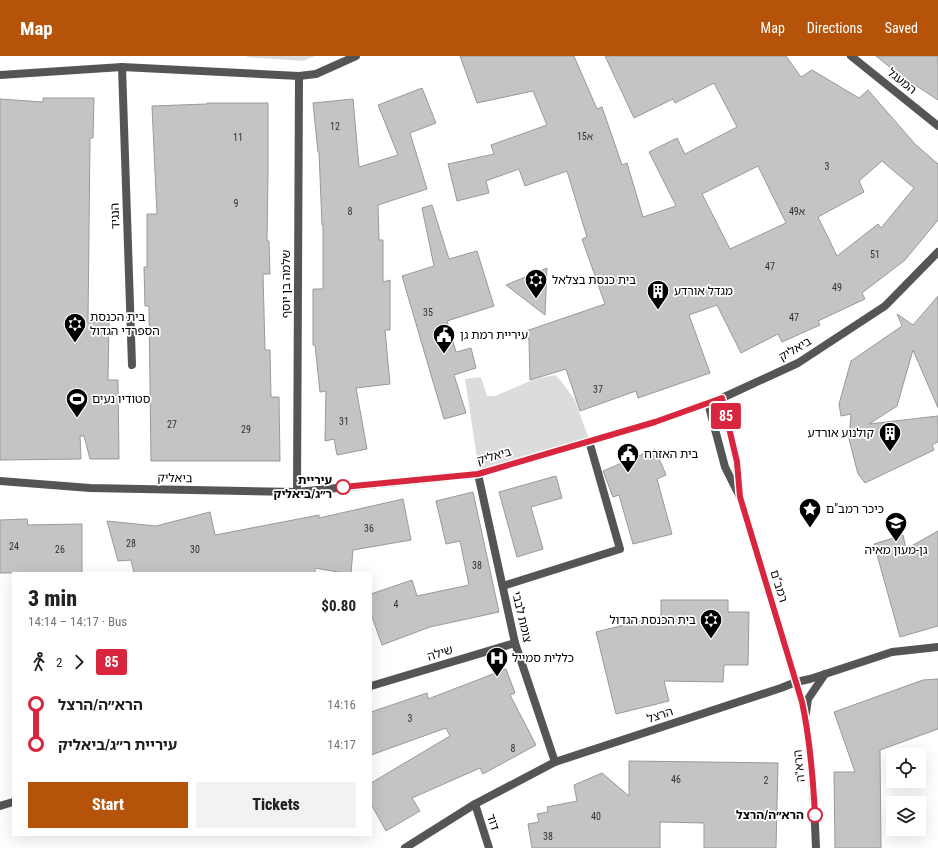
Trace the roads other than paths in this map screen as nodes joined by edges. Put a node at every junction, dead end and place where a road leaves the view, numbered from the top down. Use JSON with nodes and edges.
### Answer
{"nodes":[{"id":1,"x":356,"y":56,"type":"edge"},
{"id":2,"x":851,"y":56,"type":"edge"},
{"id":3,"x":122,"y":67,"type":"junction"},
{"id":4,"x":0,"y":75,"type":"edge"},
{"id":5,"x":300,"y":76,"type":"junction"},
{"id":6,"x":938,"y":126,"type":"edge"},
{"id":7,"x":938,"y":252,"type":"edge"},
{"id":8,"x":132,"y":365,"type":"dead end"},
{"id":9,"x":722,"y":398,"type":"junction"},
{"id":10,"x":708,"y":403,"type":"junction"},
{"id":11,"x":589,"y":441,"type":"junction"},
{"id":12,"x":478,"y":474,"type":"junction"},
{"id":13,"x":0,"y":481,"type":"edge"},
{"id":14,"x":298,"y":492,"type":"junction"},
{"id":15,"x":740,"y":497,"type":"junction"},
{"id":16,"x":503,"y":586,"type":"junction"},
{"id":17,"x":515,"y":643,"type":"junction"},
{"id":18,"x":938,"y":647,"type":"edge"},
{"id":19,"x":825,"y":674,"type":"junction"},
{"id":20,"x":796,"y":682,"type":"junction"},
{"id":21,"x":372,"y":686,"type":"edge"},
{"id":22,"x":806,"y":718,"type":"junction"},
{"id":23,"x":555,"y":762,"type":"junction"},
{"id":24,"x":12,"y":802,"type":"edge"},
{"id":25,"x":475,"y":804,"type":"junction"},
{"id":26,"x":0,"y":806,"type":"edge"},
{"id":27,"x":405,"y":848,"type":"edge"},
{"id":28,"x":489,"y":848,"type":"edge"},
{"id":29,"x":816,"y":848,"type":"edge"}],
"edges":[{"from":1,"to":5,"type":"street"},
{"from":2,"to":6,"type":"street","name":"המעגל"},
{"from":3,"to":4,"type":"street"},
{"from":3,"to":5,"type":"street"},
{"from":3,"to":8,"type":"street","name":"הנגיד"},
{"from":5,"to":14,"type":"street","name":"שלמה בן יוסף"},
{"from":7,"to":9,"type":"street","name":"ביאליק"},
{"from":9,"to":10,"type":"street","name":"ביאליק"},
{"from":9,"to":15,"type":"street","name":"רמב\"ם"},
{"from":10,"to":11,"type":"street","name":"ביאליק"},
{"from":10,"to":15,"type":"street","name":"רמב\"ם"},
{"from":11,"to":12,"type":"street","name":"ביאליק"},
{"from":11,"to":16,"type":"street"},
{"from":12,"to":14,"type":"street","name":"ביאליק"},
{"from":12,"to":16,"type":"street","name":"צומת לבבי"},
{"from":13,"to":14,"type":"street","name":"ביאליק"},
{"from":15,"to":20,"type":"street","name":"רמב\"ם"},
{"from":16,"to":17,"type":"street","name":"צומת לבבי"},
{"from":17,"to":21,"type":"street","name":"שילה"},
{"from":17,"to":23,"type":"street","name":"צומת לבבי"},
{"from":18,"to":19,"type":"street","name":"הרצל"},
{"from":19,"to":20,"type":"street","name":"הרצל"},
{"from":19,"to":22,"type":"street"},
{"from":20,"to":22,"type":"street","name":"הרא\"ה"},
{"from":20,"to":23,"type":"street","name":"הרצל"},
{"from":22,"to":29,"type":"street","name":"הרא\"ה"},
{"from":23,"to":25,"type":"street","name":"הרצל"},
{"from":24,"to":26,"type":"street"},
{"from":25,"to":27,"type":"street","name":"הרצל"},
{"from":25,"to":28,"type":"street","name":"דוד"}]}
